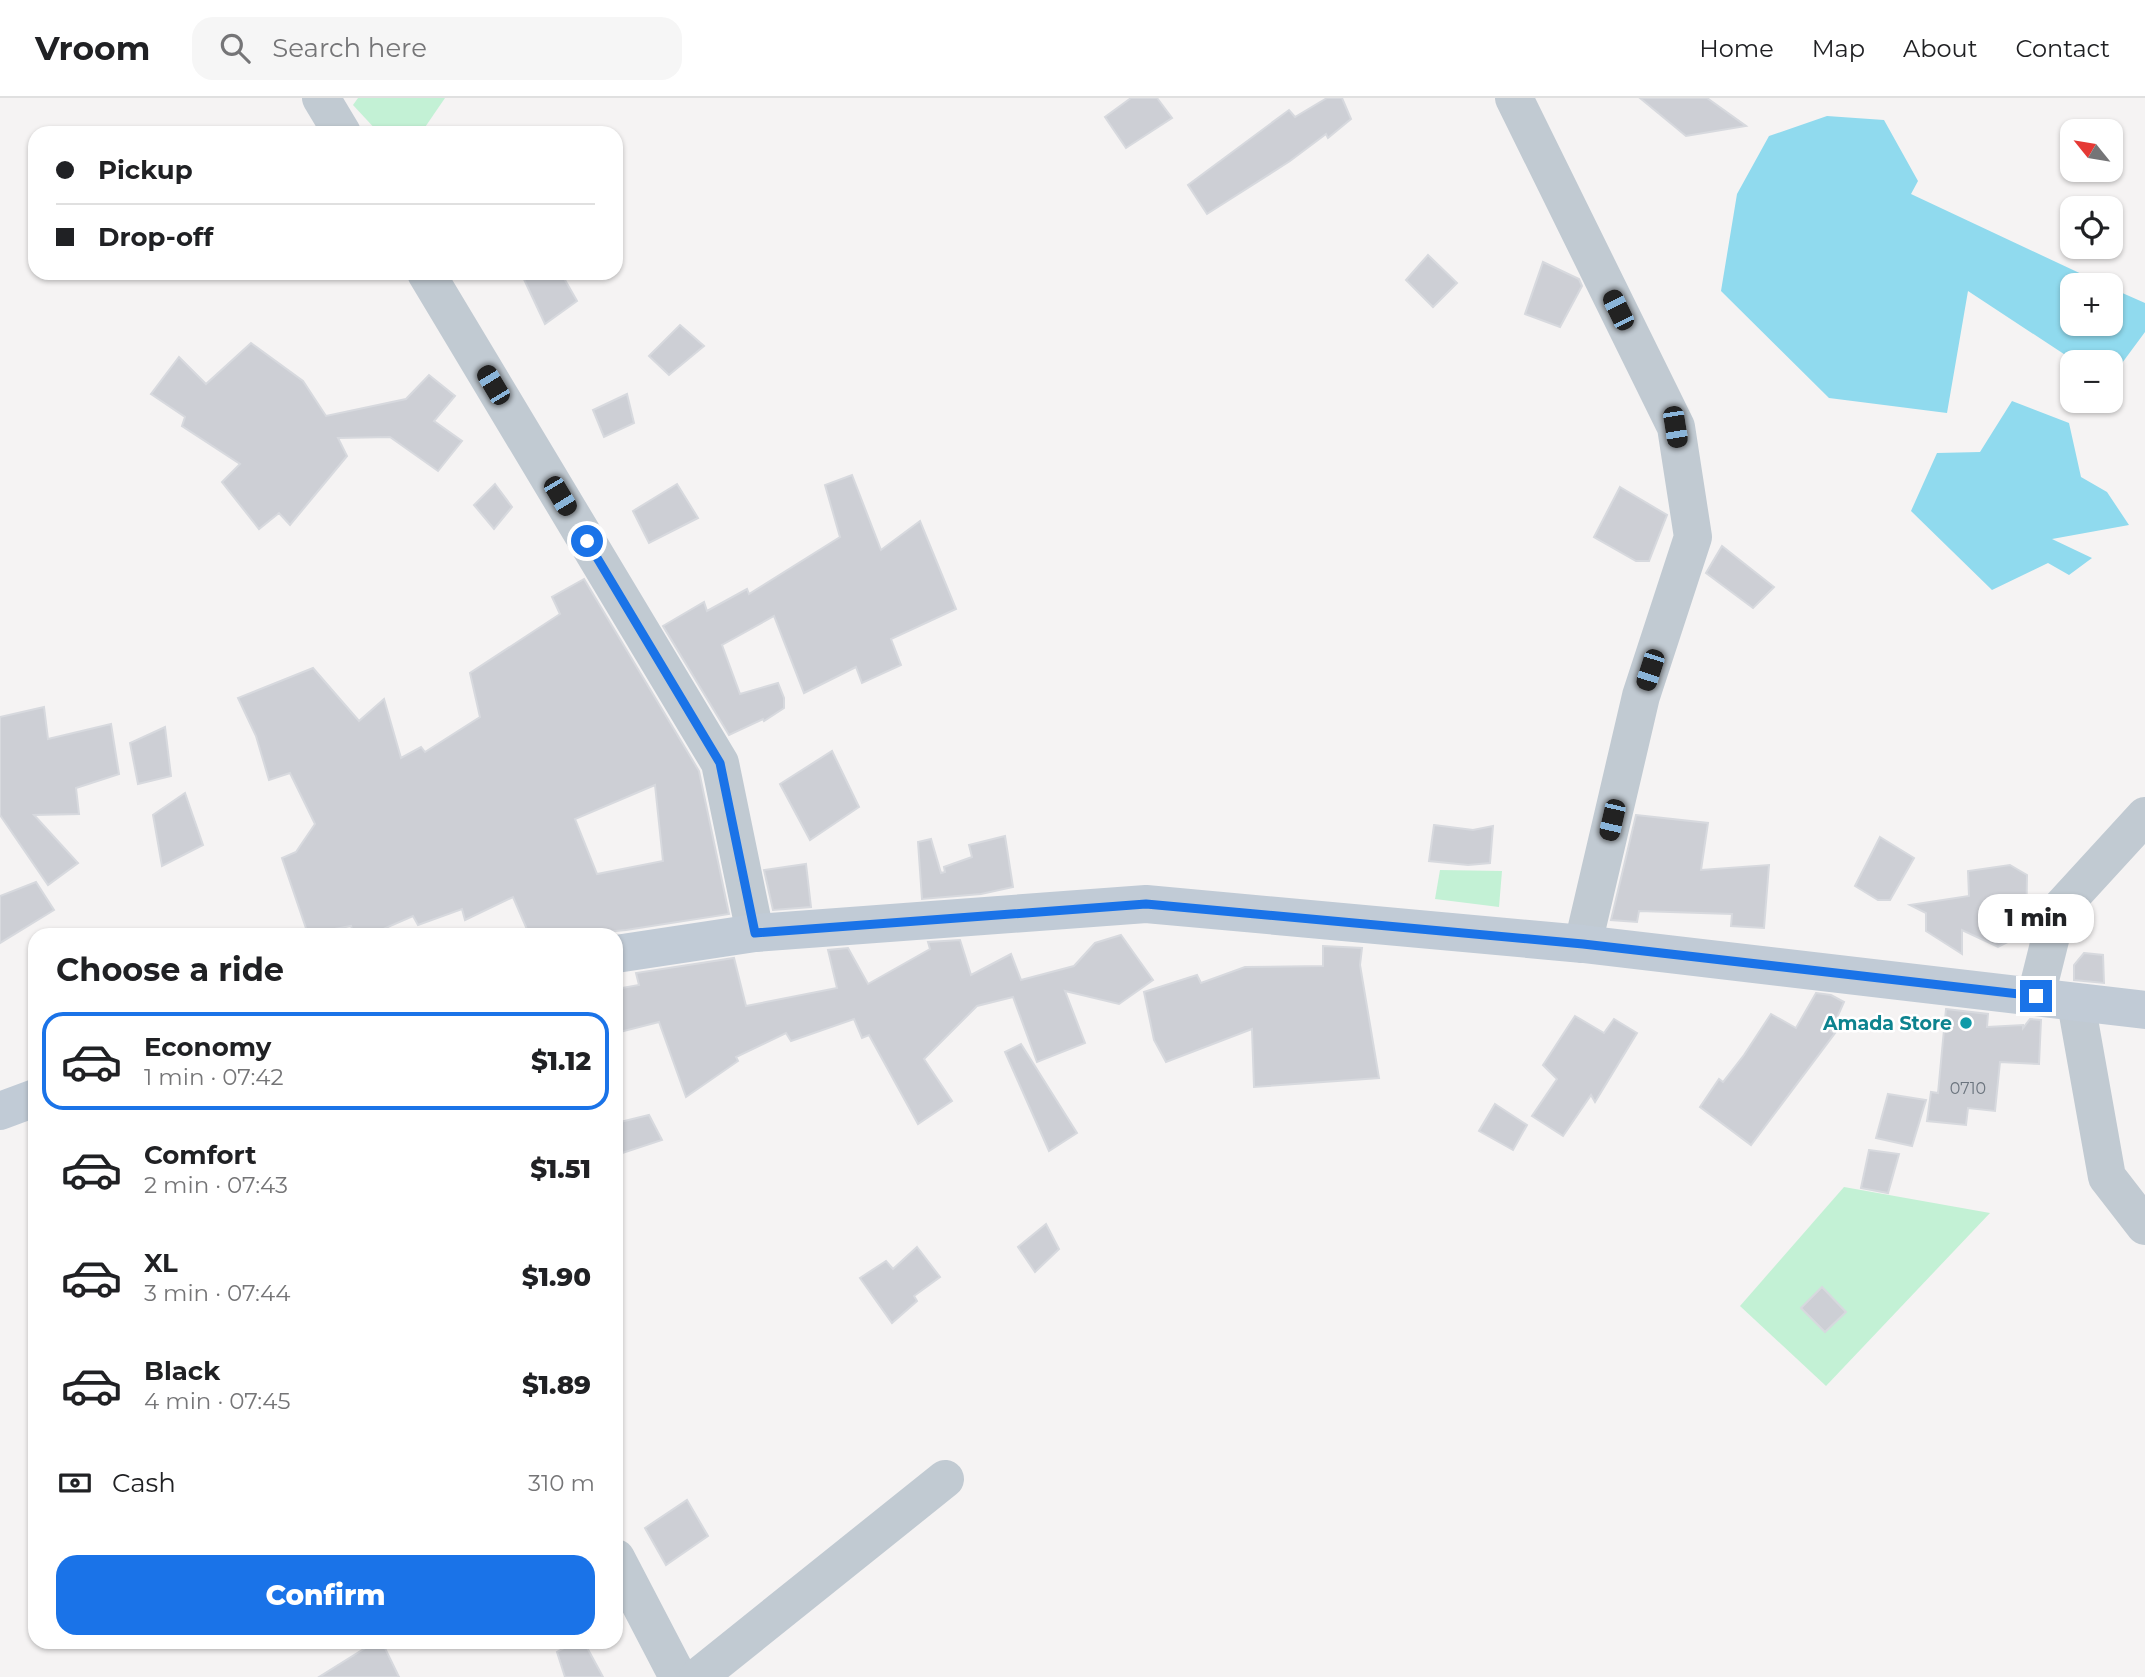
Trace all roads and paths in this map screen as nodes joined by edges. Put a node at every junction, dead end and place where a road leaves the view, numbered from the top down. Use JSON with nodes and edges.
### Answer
{"nodes":[{"id":1,"x":321,"y":98,"type":"edge"},
{"id":2,"x":1514,"y":98,"type":"edge"},
{"id":3,"x":338,"y":126,"type":"edge"},
{"id":4,"x":430,"y":280,"type":"edge"},
{"id":5,"x":2145,"y":816,"type":"edge"},
{"id":6,"x":755,"y":933,"type":"junction"},
{"id":7,"x":1583,"y":944,"type":"junction"},
{"id":8,"x":623,"y":953,"type":"edge"},
{"id":9,"x":2036,"y":996,"type":"junction"},
{"id":10,"x":2076,"y":1003,"type":"junction"},
{"id":11,"x":2145,"y":1010,"type":"edge"},
{"id":12,"x":28,"y":1101,"type":"edge"},
{"id":13,"x":0,"y":1111,"type":"edge"},
{"id":14,"x":2145,"y":1226,"type":"edge"},
{"id":15,"x":945,"y":1479,"type":"dead end"},
{"id":16,"x":623,"y":1571,"type":"edge"},
{"id":17,"x":678,"y":1677,"type":"edge"},
{"id":18,"x":698,"y":1677,"type":"edge"}],
"edges":[{"from":1,"to":3,"type":"street"},
{"from":2,"to":7,"type":"street"},
{"from":4,"to":6,"type":"street"},
{"from":5,"to":9,"type":"street"},
{"from":6,"to":7,"type":"street"},
{"from":6,"to":8,"type":"street"},
{"from":7,"to":9,"type":"street"},
{"from":9,"to":10,"type":"street"},
{"from":10,"to":11,"type":"street"},
{"from":10,"to":14,"type":"street"},
{"from":12,"to":13,"type":"street"},
{"from":15,"to":18,"type":"street"},
{"from":16,"to":17,"type":"street"}]}
